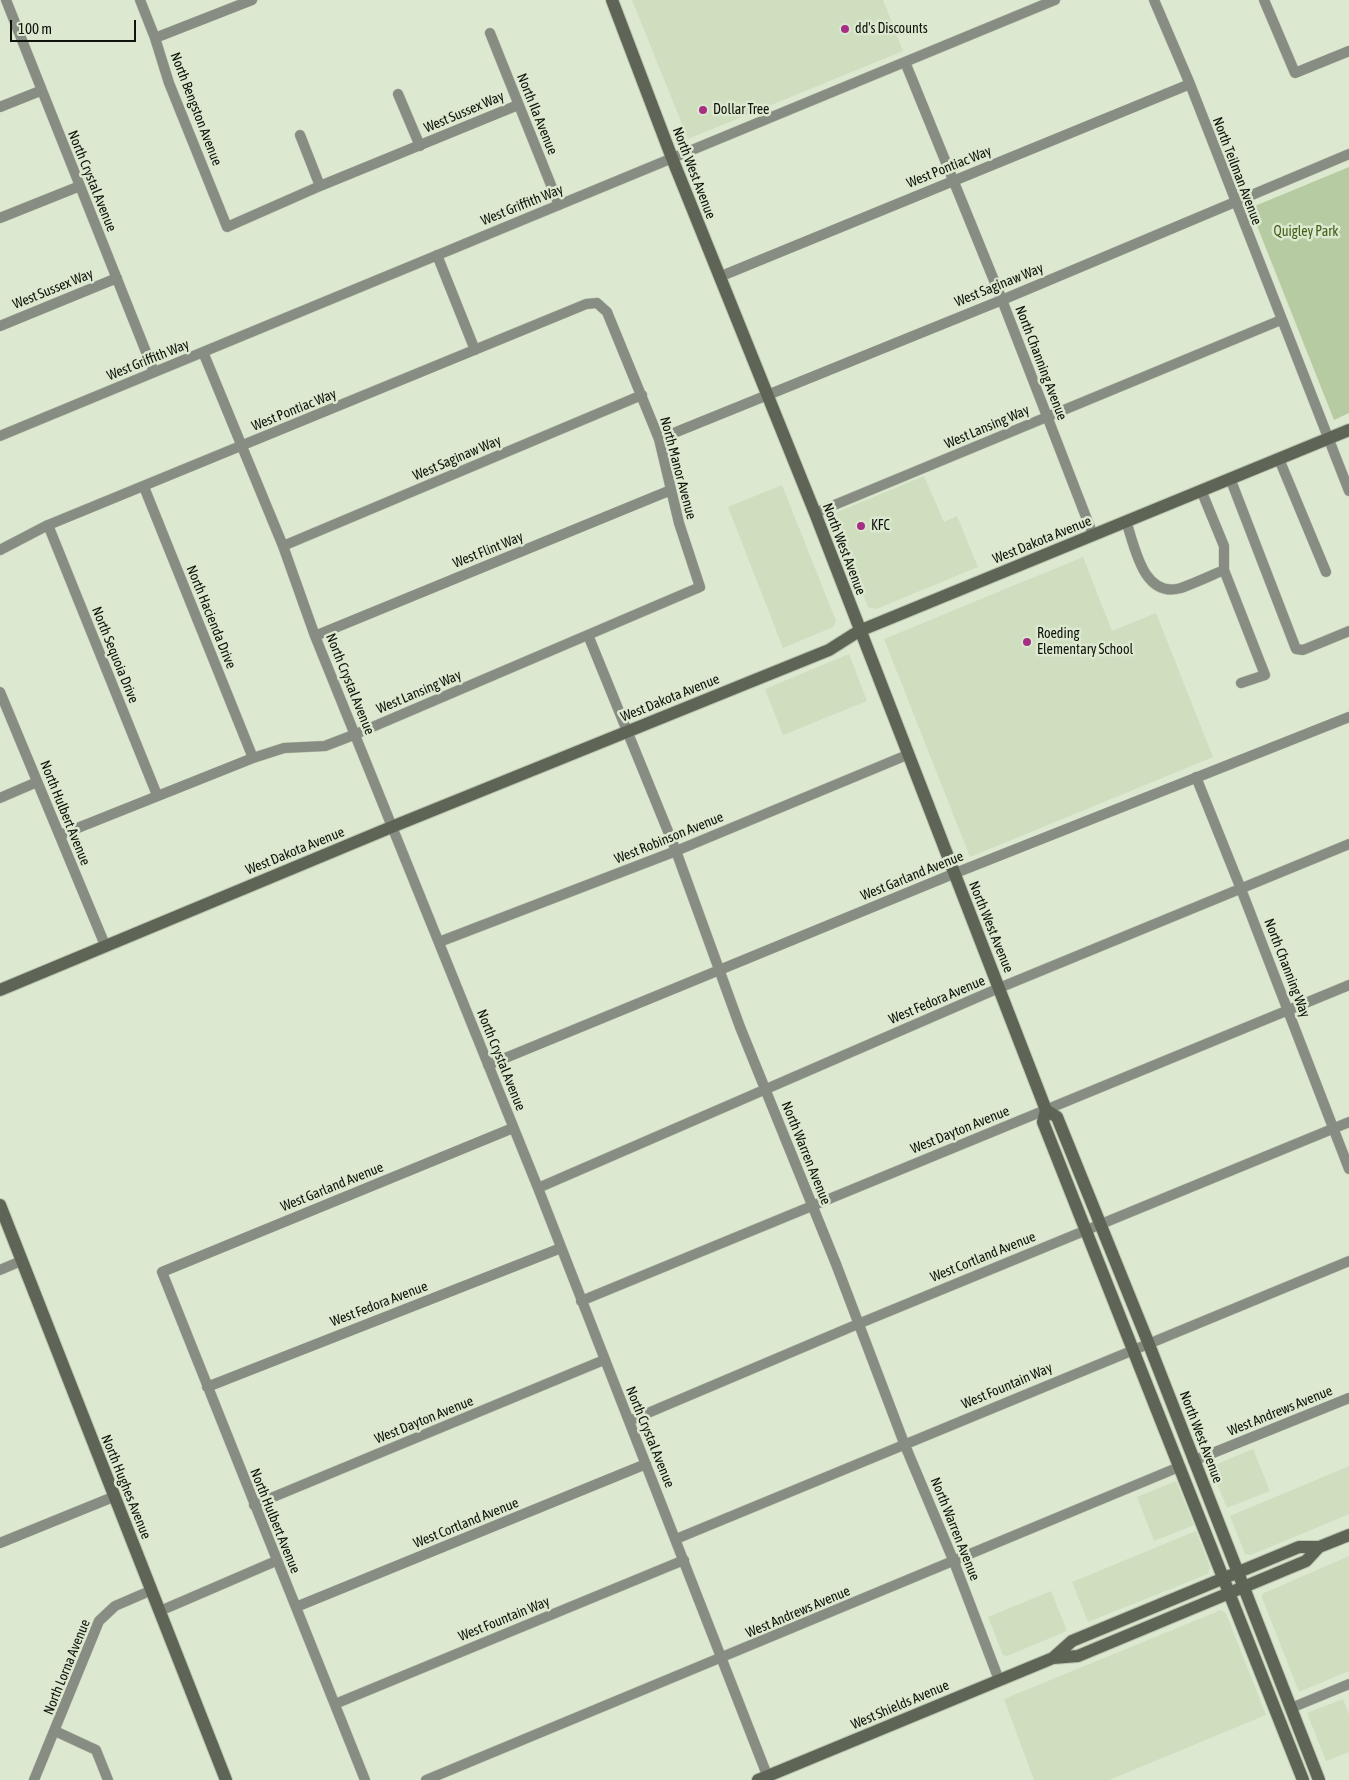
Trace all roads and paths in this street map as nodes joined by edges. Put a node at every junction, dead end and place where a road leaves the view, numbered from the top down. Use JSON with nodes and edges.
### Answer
{"nodes":[{"id":1,"x":6,"y":0,"type":"edge"},
{"id":2,"x":140,"y":0,"type":"edge"},
{"id":3,"x":252,"y":0,"type":"edge"},
{"id":4,"x":612,"y":0,"type":"edge"},
{"id":5,"x":1055,"y":0,"type":"edge"},
{"id":6,"x":1154,"y":0,"type":"edge"},
{"id":7,"x":1264,"y":0,"type":"edge"},
{"id":8,"x":490,"y":33,"type":"dead end"},
{"id":9,"x":155,"y":38,"type":"junction"},
{"id":10,"x":1349,"y":51,"type":"edge"},
{"id":11,"x":905,"y":62,"type":"junction"},
{"id":12,"x":1190,"y":84,"type":"junction"},
{"id":13,"x":40,"y":91,"type":"junction"},
{"id":14,"x":398,"y":94,"type":"dead end"},
{"id":15,"x":518,"y":105,"type":"junction"},
{"id":16,"x":0,"y":107,"type":"edge"},
{"id":17,"x":300,"y":135,"type":"dead end"},
{"id":18,"x":420,"y":146,"type":"junction"},
{"id":19,"x":1349,"y":154,"type":"edge"},
{"id":20,"x":672,"y":158,"type":"junction"},
{"id":21,"x":952,"y":180,"type":"junction"},
{"id":22,"x":80,"y":186,"type":"junction"},
{"id":23,"x":320,"y":186,"type":"junction"},
{"id":24,"x":1234,"y":202,"type":"junction"},
{"id":25,"x":559,"y":205,"type":"junction"},
{"id":26,"x":0,"y":218,"type":"edge"},
{"id":27,"x":227,"y":227,"type":"joint"},
{"id":28,"x":437,"y":255,"type":"junction"},
{"id":29,"x":719,"y":277,"type":"junction"},
{"id":30,"x":117,"y":278,"type":"junction"},
{"id":31,"x":1002,"y":300,"type":"junction"},
{"id":32,"x":600,"y":304,"type":"joint"},
{"id":33,"x":1281,"y":320,"type":"junction"},
{"id":34,"x":0,"y":326,"type":"edge"},
{"id":35,"x":475,"y":350,"type":"junction"},
{"id":36,"x":203,"y":352,"type":"junction"},
{"id":37,"x":154,"y":372,"type":"junction"},
{"id":38,"x":642,"y":395,"type":"junction"},
{"id":39,"x":766,"y":395,"type":"junction"},
{"id":40,"x":1046,"y":416,"type":"junction"},
{"id":41,"x":1349,"y":430,"type":"edge"},
{"id":42,"x":0,"y":436,"type":"edge"},
{"id":43,"x":1327,"y":438,"type":"junction"},
{"id":44,"x":659,"y":439,"type":"junction"},
{"id":45,"x":241,"y":447,"type":"junction"},
{"id":46,"x":1279,"y":459,"type":"junction"},
{"id":47,"x":1230,"y":478,"type":"junction"},
{"id":48,"x":144,"y":486,"type":"junction"},
{"id":49,"x":671,"y":490,"type":"junction"},
{"id":50,"x":1201,"y":490,"type":"junction"},
{"id":51,"x":1349,"y":491,"type":"edge"},
{"id":52,"x":815,"y":513,"type":"junction"},
{"id":53,"x":1126,"y":521,"type":"junction"},
{"id":54,"x":48,"y":526,"type":"junction"},
{"id":55,"x":1093,"y":535,"type":"junction"},
{"id":56,"x":283,"y":546,"type":"junction"},
{"id":57,"x":0,"y":550,"type":"edge"},
{"id":58,"x":1224,"y":570,"type":"junction"},
{"id":59,"x":1326,"y":572,"type":"dead end"},
{"id":60,"x":700,"y":587,"type":"joint"},
{"id":61,"x":1349,"y":631,"type":"edge"},
{"id":62,"x":859,"y":632,"type":"junction"},
{"id":63,"x":588,"y":635,"type":"junction"},
{"id":64,"x":315,"y":636,"type":"junction"},
{"id":65,"x":1241,"y":684,"type":"dead end"},
{"id":66,"x":0,"y":692,"type":"edge"},
{"id":67,"x":1349,"y":717,"type":"edge"},
{"id":68,"x":628,"y":732,"type":"junction"},
{"id":69,"x":356,"y":734,"type":"junction"},
{"id":70,"x":907,"y":755,"type":"junction"},
{"id":71,"x":253,"y":758,"type":"junction"},
{"id":72,"x":1196,"y":777,"type":"junction"},
{"id":73,"x":37,"y":782,"type":"junction"},
{"id":74,"x":157,"y":795,"type":"junction"},
{"id":75,"x":0,"y":798,"type":"edge"},
{"id":76,"x":394,"y":826,"type":"junction"},
{"id":77,"x":60,"y":836,"type":"junction"},
{"id":78,"x":1349,"y":844,"type":"edge"},
{"id":79,"x":676,"y":851,"type":"junction"},
{"id":80,"x":953,"y":874,"type":"junction"},
{"id":81,"x":1241,"y":889,"type":"junction"},
{"id":82,"x":439,"y":942,"type":"junction"},
{"id":83,"x":105,"y":945,"type":"junction"},
{"id":84,"x":718,"y":970,"type":"junction"},
{"id":85,"x":1349,"y":985,"type":"edge"},
{"id":86,"x":999,"y":988,"type":"junction"},
{"id":87,"x":0,"y":990,"type":"edge"},
{"id":88,"x":1289,"y":1011,"type":"junction"},
{"id":89,"x":488,"y":1065,"type":"junction"},
{"id":90,"x":765,"y":1089,"type":"junction"},
{"id":91,"x":1046,"y":1110,"type":"junction"},
{"id":92,"x":1349,"y":1122,"type":"edge"},
{"id":93,"x":513,"y":1128,"type":"junction"},
{"id":94,"x":1333,"y":1129,"type":"junction"},
{"id":95,"x":1349,"y":1169,"type":"edge"},
{"id":96,"x":538,"y":1188,"type":"junction"},
{"id":97,"x":812,"y":1204,"type":"junction"},
{"id":98,"x":0,"y":1205,"type":"edge"},
{"id":99,"x":1099,"y":1225,"type":"junction"},
{"id":100,"x":1087,"y":1230,"type":"junction"},
{"id":101,"x":561,"y":1248,"type":"junction"},
{"id":102,"x":22,"y":1261,"type":"junction"},
{"id":103,"x":1349,"y":1261,"type":"edge"},
{"id":104,"x":0,"y":1270,"type":"edge"},
{"id":105,"x":162,"y":1272,"type":"joint"},
{"id":106,"x":581,"y":1300,"type":"junction"},
{"id":107,"x":858,"y":1324,"type":"junction"},
{"id":108,"x":1148,"y":1342,"type":"junction"},
{"id":109,"x":1133,"y":1348,"type":"junction"},
{"id":110,"x":604,"y":1360,"type":"junction"},
{"id":111,"x":207,"y":1387,"type":"junction"},
{"id":112,"x":1349,"y":1398,"type":"edge"},
{"id":113,"x":629,"y":1421,"type":"junction"},
{"id":114,"x":904,"y":1444,"type":"junction"},
{"id":115,"x":1193,"y":1461,"type":"junction"},
{"id":116,"x":646,"y":1464,"type":"junction"},
{"id":117,"x":1179,"y":1467,"type":"junction"},
{"id":118,"x":113,"y":1497,"type":"junction"},
{"id":119,"x":254,"y":1505,"type":"junction"},
{"id":120,"x":1349,"y":1535,"type":"edge"},
{"id":121,"x":676,"y":1539,"type":"junction"},
{"id":122,"x":0,"y":1543,"type":"edge"},
{"id":123,"x":1319,"y":1547,"type":"junction"},
{"id":124,"x":684,"y":1560,"type":"junction"},
{"id":125,"x":276,"y":1561,"type":"junction"},
{"id":126,"x":954,"y":1562,"type":"junction"},
{"id":127,"x":1238,"y":1572,"type":"junction"},
{"id":128,"x":1222,"y":1578,"type":"junction"},
{"id":129,"x":1244,"y":1586,"type":"junction"},
{"id":130,"x":152,"y":1590,"type":"junction"},
{"id":131,"x":1228,"y":1593,"type":"junction"},
{"id":132,"x":296,"y":1607,"type":"junction"},
{"id":133,"x":160,"y":1611,"type":"junction"},
{"id":134,"x":723,"y":1658,"type":"junction"},
{"id":135,"x":1053,"y":1658,"type":"junction"},
{"id":136,"x":1000,"y":1680,"type":"junction"},
{"id":137,"x":1349,"y":1684,"type":"edge"},
{"id":138,"x":335,"y":1704,"type":"junction"},
{"id":139,"x":1291,"y":1708,"type":"junction"},
{"id":140,"x":55,"y":1731,"type":"junction"},
{"id":141,"x":764,"y":1779,"type":"edge"},
{"id":142,"x":34,"y":1780,"type":"edge"},
{"id":143,"x":108,"y":1780,"type":"edge"},
{"id":144,"x":226,"y":1780,"type":"edge"},
{"id":145,"x":365,"y":1780,"type":"edge"},
{"id":146,"x":426,"y":1780,"type":"edge"},
{"id":147,"x":1303,"y":1780,"type":"edge"},
{"id":148,"x":1319,"y":1780,"type":"edge"}],
"edges":[{"from":1,"to":13,"type":"street","name":"North Crystal Avenue"},
{"from":2,"to":9,"type":"street","name":"North Bengston Avenue"},
{"from":3,"to":9,"type":"street"},
{"from":4,"to":20,"type":"main road","name":"North West Avenue"},
{"from":5,"to":11,"type":"street","name":"West Griffith Way"},
{"from":6,"to":12,"type":"street","name":"North Teilman Avenue"},
{"from":7,"to":10,"type":"street"},
{"from":8,"to":15,"type":"street","name":"North Ila Avenue"},
{"from":9,"to":27,"type":"street","name":"North Bengston Avenue"},
{"from":11,"to":20,"type":"street","name":"West Griffith Way"},
{"from":11,"to":21,"type":"street","name":"North Channing Avenue"},
{"from":12,"to":21,"type":"street","name":"West Pontiac Way"},
{"from":12,"to":24,"type":"street","name":"North Teilman Avenue"},
{"from":13,"to":16,"type":"street"},
{"from":13,"to":22,"type":"street","name":"North Crystal Avenue"},
{"from":14,"to":18,"type":"street","name":"West Sussex Way"},
{"from":15,"to":18,"type":"street","name":"West Sussex Way"},
{"from":15,"to":25,"type":"street","name":"North Ila Avenue"},
{"from":17,"to":23,"type":"street"},
{"from":18,"to":23,"type":"street","name":"West Sussex Way"},
{"from":19,"to":24,"type":"street","name":"West Saginaw Way"},
{"from":20,"to":25,"type":"street","name":"West Griffith Way"},
{"from":20,"to":29,"type":"main road","name":"North West Avenue"},
{"from":21,"to":29,"type":"street","name":"West Pontiac Way"},
{"from":21,"to":31,"type":"street","name":"North Channing Avenue"},
{"from":22,"to":26,"type":"street"},
{"from":22,"to":30,"type":"street","name":"North Crystal Avenue"},
{"from":23,"to":27,"type":"street","name":"West Sussex Way"},
{"from":24,"to":31,"type":"street","name":"West Saginaw Way"},
{"from":24,"to":33,"type":"street","name":"North Teilman Avenue"},
{"from":25,"to":28,"type":"street","name":"West Griffith Way"},
{"from":28,"to":35,"type":"street"},
{"from":28,"to":36,"type":"street","name":"West Griffith Way"},
{"from":29,"to":39,"type":"main road","name":"North West Avenue"},
{"from":30,"to":34,"type":"street","name":"West Sussex Way"},
{"from":30,"to":37,"type":"street","name":"North Crystal Avenue"},
{"from":31,"to":39,"type":"street","name":"West Saginaw Way"},
{"from":31,"to":40,"type":"street","name":"North Channing Avenue"},
{"from":32,"to":35,"type":"street","name":"West Pontiac Way"},
{"from":32,"to":38,"type":"street","name":"North Manor Avenue"},
{"from":33,"to":40,"type":"street","name":"West Lansing Way"},
{"from":33,"to":43,"type":"street","name":"North Teilman Avenue"},
{"from":35,"to":45,"type":"street","name":"West Pontiac Way"},
{"from":36,"to":37,"type":"street","name":"West Griffith Way"},
{"from":36,"to":45,"type":"street","name":"North Crystal Avenue"},
{"from":37,"to":42,"type":"street","name":"West Griffith Way"},
{"from":38,"to":44,"type":"street","name":"North Manor Avenue"},
{"from":38,"to":56,"type":"street","name":"West Saginaw Way"},
{"from":39,"to":44,"type":"street","name":"West Saginaw Way"},
{"from":39,"to":52,"type":"main road","name":"North West Avenue"},
{"from":40,"to":52,"type":"street","name":"West Lansing Way"},
{"from":40,"to":55,"type":"street","name":"North Channing Avenue"},
{"from":41,"to":43,"type":"main road","name":"West Dakota Avenue"},
{"from":43,"to":46,"type":"main road","name":"West Dakota Avenue"},
{"from":43,"to":51,"type":"street","name":"North Teilman Avenue"},
{"from":44,"to":49,"type":"street","name":"North Manor Avenue"},
{"from":45,"to":48,"type":"street","name":"West Pontiac Way"},
{"from":45,"to":56,"type":"street","name":"North Crystal Avenue"},
{"from":46,"to":47,"type":"main road","name":"West Dakota Avenue"},
{"from":46,"to":59,"type":"street"},
{"from":47,"to":50,"type":"main road","name":"West Dakota Avenue"},
{"from":47,"to":61,"type":"street"},
{"from":48,"to":54,"type":"street","name":"West Pontiac Way"},
{"from":48,"to":71,"type":"street","name":"North Hacienda Drive"},
{"from":49,"to":60,"type":"street","name":"North Manor Avenue"},
{"from":49,"to":64,"type":"street","name":"West Flint Way"},
{"from":50,"to":53,"type":"main road","name":"West Dakota Avenue"},
{"from":50,"to":58,"type":"street"},
{"from":52,"to":62,"type":"main road","name":"North West Avenue"},
{"from":53,"to":55,"type":"main road","name":"West Dakota Avenue"},
{"from":53,"to":58,"type":"street"},
{"from":54,"to":57,"type":"street","name":"West Pontiac Way"},
{"from":54,"to":74,"type":"street","name":"North Sequoia Drive"},
{"from":55,"to":62,"type":"main road","name":"West Dakota Avenue"},
{"from":56,"to":64,"type":"street","name":"North Crystal Avenue"},
{"from":58,"to":65,"type":"street"},
{"from":60,"to":63,"type":"street","name":"West Lansing Way"},
{"from":62,"to":68,"type":"main road","name":"West Dakota Avenue"},
{"from":62,"to":70,"type":"main road","name":"North West Avenue"},
{"from":63,"to":68,"type":"street","name":"North Warren Avenue"},
{"from":63,"to":69,"type":"street","name":"West Lansing Way"},
{"from":64,"to":69,"type":"street","name":"North Crystal Avenue"},
{"from":66,"to":73,"type":"street","name":"North Hulbert Avenue"},
{"from":67,"to":72,"type":"street","name":"West Garland Avenue"},
{"from":68,"to":76,"type":"main road","name":"West Dakota Avenue"},
{"from":68,"to":79,"type":"street","name":"North Warren Avenue"},
{"from":69,"to":71,"type":"street","name":"West Lansing Way"},
{"from":69,"to":76,"type":"street","name":"North Crystal Avenue"},
{"from":70,"to":79,"type":"street","name":"West Robinson Avenue"},
{"from":70,"to":80,"type":"main road","name":"North West Avenue"},
{"from":71,"to":74,"type":"street","name":"West Lansing Way"},
{"from":72,"to":80,"type":"street","name":"West Garland Avenue"},
{"from":72,"to":81,"type":"street","name":"North Channing Way"},
{"from":73,"to":75,"type":"street"},
{"from":73,"to":77,"type":"street","name":"North Hulbert Avenue"},
{"from":74,"to":77,"type":"street","name":"West Lansing Way"},
{"from":76,"to":82,"type":"street","name":"North Crystal Avenue"},
{"from":76,"to":83,"type":"main road","name":"West Dakota Avenue"},
{"from":77,"to":83,"type":"street","name":"North Hulbert Avenue"},
{"from":78,"to":81,"type":"street","name":"West Fedora Avenue"},
{"from":79,"to":82,"type":"street","name":"West Robinson Avenue"},
{"from":79,"to":84,"type":"street","name":"North Warren Avenue"},
{"from":80,"to":84,"type":"street","name":"West Garland Avenue"},
{"from":80,"to":86,"type":"main road","name":"North West Avenue"},
{"from":81,"to":86,"type":"street","name":"West Fedora Avenue"},
{"from":81,"to":88,"type":"street","name":"North Channing Way"},
{"from":82,"to":89,"type":"street","name":"North Crystal Avenue"},
{"from":83,"to":87,"type":"main road","name":"West Dakota Avenue"},
{"from":84,"to":89,"type":"street","name":"West Garland Avenue"},
{"from":84,"to":90,"type":"street","name":"North Warren Avenue"},
{"from":85,"to":88,"type":"street","name":"West Dayton Avenue"},
{"from":86,"to":90,"type":"street","name":"West Fedora Avenue"},
{"from":86,"to":91,"type":"main road","name":"North West Avenue"},
{"from":88,"to":91,"type":"street","name":"West Dayton Avenue"},
{"from":88,"to":94,"type":"street","name":"North Channing Way"},
{"from":89,"to":93,"type":"street","name":"North Crystal Avenue"},
{"from":90,"to":96,"type":"street","name":"West Fedora Avenue"},
{"from":90,"to":97,"type":"street","name":"North Warren Avenue"},
{"from":91,"to":97,"type":"street","name":"West Dayton Avenue"},
{"from":91,"to":99,"type":"main road","name":"North West Avenue"},
{"from":91,"to":100,"type":"main road","name":"North West Avenue"},
{"from":92,"to":94,"type":"street","name":"West Cortland Avenue"},
{"from":93,"to":96,"type":"street","name":"North Crystal Avenue"},
{"from":93,"to":105,"type":"street","name":"West Garland Avenue"},
{"from":94,"to":95,"type":"street","name":"North Channing Way"},
{"from":94,"to":99,"type":"street","name":"West Cortland Avenue"},
{"from":96,"to":101,"type":"street","name":"North Crystal Avenue"},
{"from":97,"to":106,"type":"street","name":"West Dayton Avenue"},
{"from":97,"to":107,"type":"street","name":"North Warren Avenue"},
{"from":98,"to":102,"type":"main road","name":"North Hughes Avenue"},
{"from":99,"to":100,"type":"street","name":"West Cortland Avenue"},
{"from":99,"to":108,"type":"main road","name":"North West Avenue"},
{"from":100,"to":107,"type":"street","name":"West Cortland Avenue"},
{"from":100,"to":109,"type":"main road","name":"North West Avenue"},
{"from":101,"to":106,"type":"street","name":"North Crystal Avenue"},
{"from":101,"to":111,"type":"street","name":"West Fedora Avenue"},
{"from":102,"to":104,"type":"street"},
{"from":102,"to":118,"type":"main road","name":"North Hughes Avenue"},
{"from":103,"to":108,"type":"street","name":"West Fountain Way"},
{"from":105,"to":111,"type":"street","name":"North Hulbert Avenue"},
{"from":106,"to":110,"type":"street","name":"North Crystal Avenue"},
{"from":107,"to":113,"type":"street","name":"West Cortland Avenue"},
{"from":107,"to":114,"type":"street","name":"North Warren Avenue"},
{"from":108,"to":109,"type":"street","name":"West Fountain Way"},
{"from":108,"to":115,"type":"main road","name":"North West Avenue"},
{"from":109,"to":114,"type":"street","name":"West Fountain Way"},
{"from":109,"to":117,"type":"main road","name":"North West Avenue"},
{"from":110,"to":113,"type":"street","name":"North Crystal Avenue"},
{"from":110,"to":119,"type":"street","name":"West Dayton Avenue"},
{"from":111,"to":119,"type":"street","name":"North Hulbert Avenue"},
{"from":112,"to":115,"type":"street","name":"West Andrews Avenue"},
{"from":113,"to":116,"type":"street","name":"North Crystal Avenue"},
{"from":114,"to":121,"type":"street","name":"West Fountain Way"},
{"from":114,"to":126,"type":"street","name":"North Warren Avenue"},
{"from":115,"to":127,"type":"main road","name":"North West Avenue"},
{"from":116,"to":121,"type":"street","name":"North Crystal Avenue"},
{"from":116,"to":132,"type":"street","name":"West Cortland Avenue"},
{"from":117,"to":126,"type":"street","name":"West Andrews Avenue"},
{"from":117,"to":128,"type":"main road","name":"North West Avenue"},
{"from":118,"to":122,"type":"street"},
{"from":118,"to":130,"type":"main road","name":"North Hughes Avenue"},
{"from":119,"to":125,"type":"street","name":"North Hulbert Avenue"},
{"from":120,"to":123,"type":"main road","name":"West Shields Avenue"},
{"from":121,"to":124,"type":"street","name":"North Crystal Avenue"},
{"from":123,"to":127,"type":"main road","name":"West Shields Avenue"},
{"from":123,"to":129,"type":"main road","name":"West Shields Avenue"},
{"from":124,"to":134,"type":"street","name":"North Crystal Avenue"},
{"from":124,"to":138,"type":"street","name":"West Fountain Way"},
{"from":125,"to":132,"type":"street","name":"North Hulbert Avenue"},
{"from":125,"to":133,"type":"street"},
{"from":126,"to":134,"type":"street","name":"West Andrews Avenue"},
{"from":126,"to":136,"type":"street","name":"North Warren Avenue"},
{"from":127,"to":128,"type":"main road","name":"West Shields Avenue"},
{"from":127,"to":129,"type":"main road","name":"North West Avenue"},
{"from":128,"to":131,"type":"main road","name":"North West Avenue"},
{"from":128,"to":135,"type":"main road","name":"West Shields Avenue"},
{"from":129,"to":131,"type":"main road","name":"West Shields Avenue"},
{"from":129,"to":139,"type":"main road","name":"North West Avenue"},
{"from":130,"to":133,"type":"main road","name":"North Hughes Avenue"},
{"from":130,"to":140,"type":"street","name":"North Lorna Avenue"},
{"from":131,"to":135,"type":"main road","name":"West Shields Avenue"},
{"from":131,"to":147,"type":"main road","name":"North West Avenue"},
{"from":132,"to":138,"type":"street","name":"North Hulbert Avenue"},
{"from":133,"to":144,"type":"main road","name":"North Hughes Avenue"},
{"from":134,"to":141,"type":"street","name":"North Crystal Avenue"},
{"from":134,"to":146,"type":"street","name":"West Andrews Avenue"},
{"from":135,"to":136,"type":"main road","name":"West Shields Avenue"},
{"from":136,"to":141,"type":"main road","name":"West Shields Avenue"},
{"from":137,"to":139,"type":"street"},
{"from":138,"to":145,"type":"street","name":"North Hulbert Avenue"},
{"from":139,"to":148,"type":"main road","name":"North West Avenue"},
{"from":140,"to":142,"type":"street","name":"North Lorna Avenue"},
{"from":140,"to":143,"type":"street"}]}
